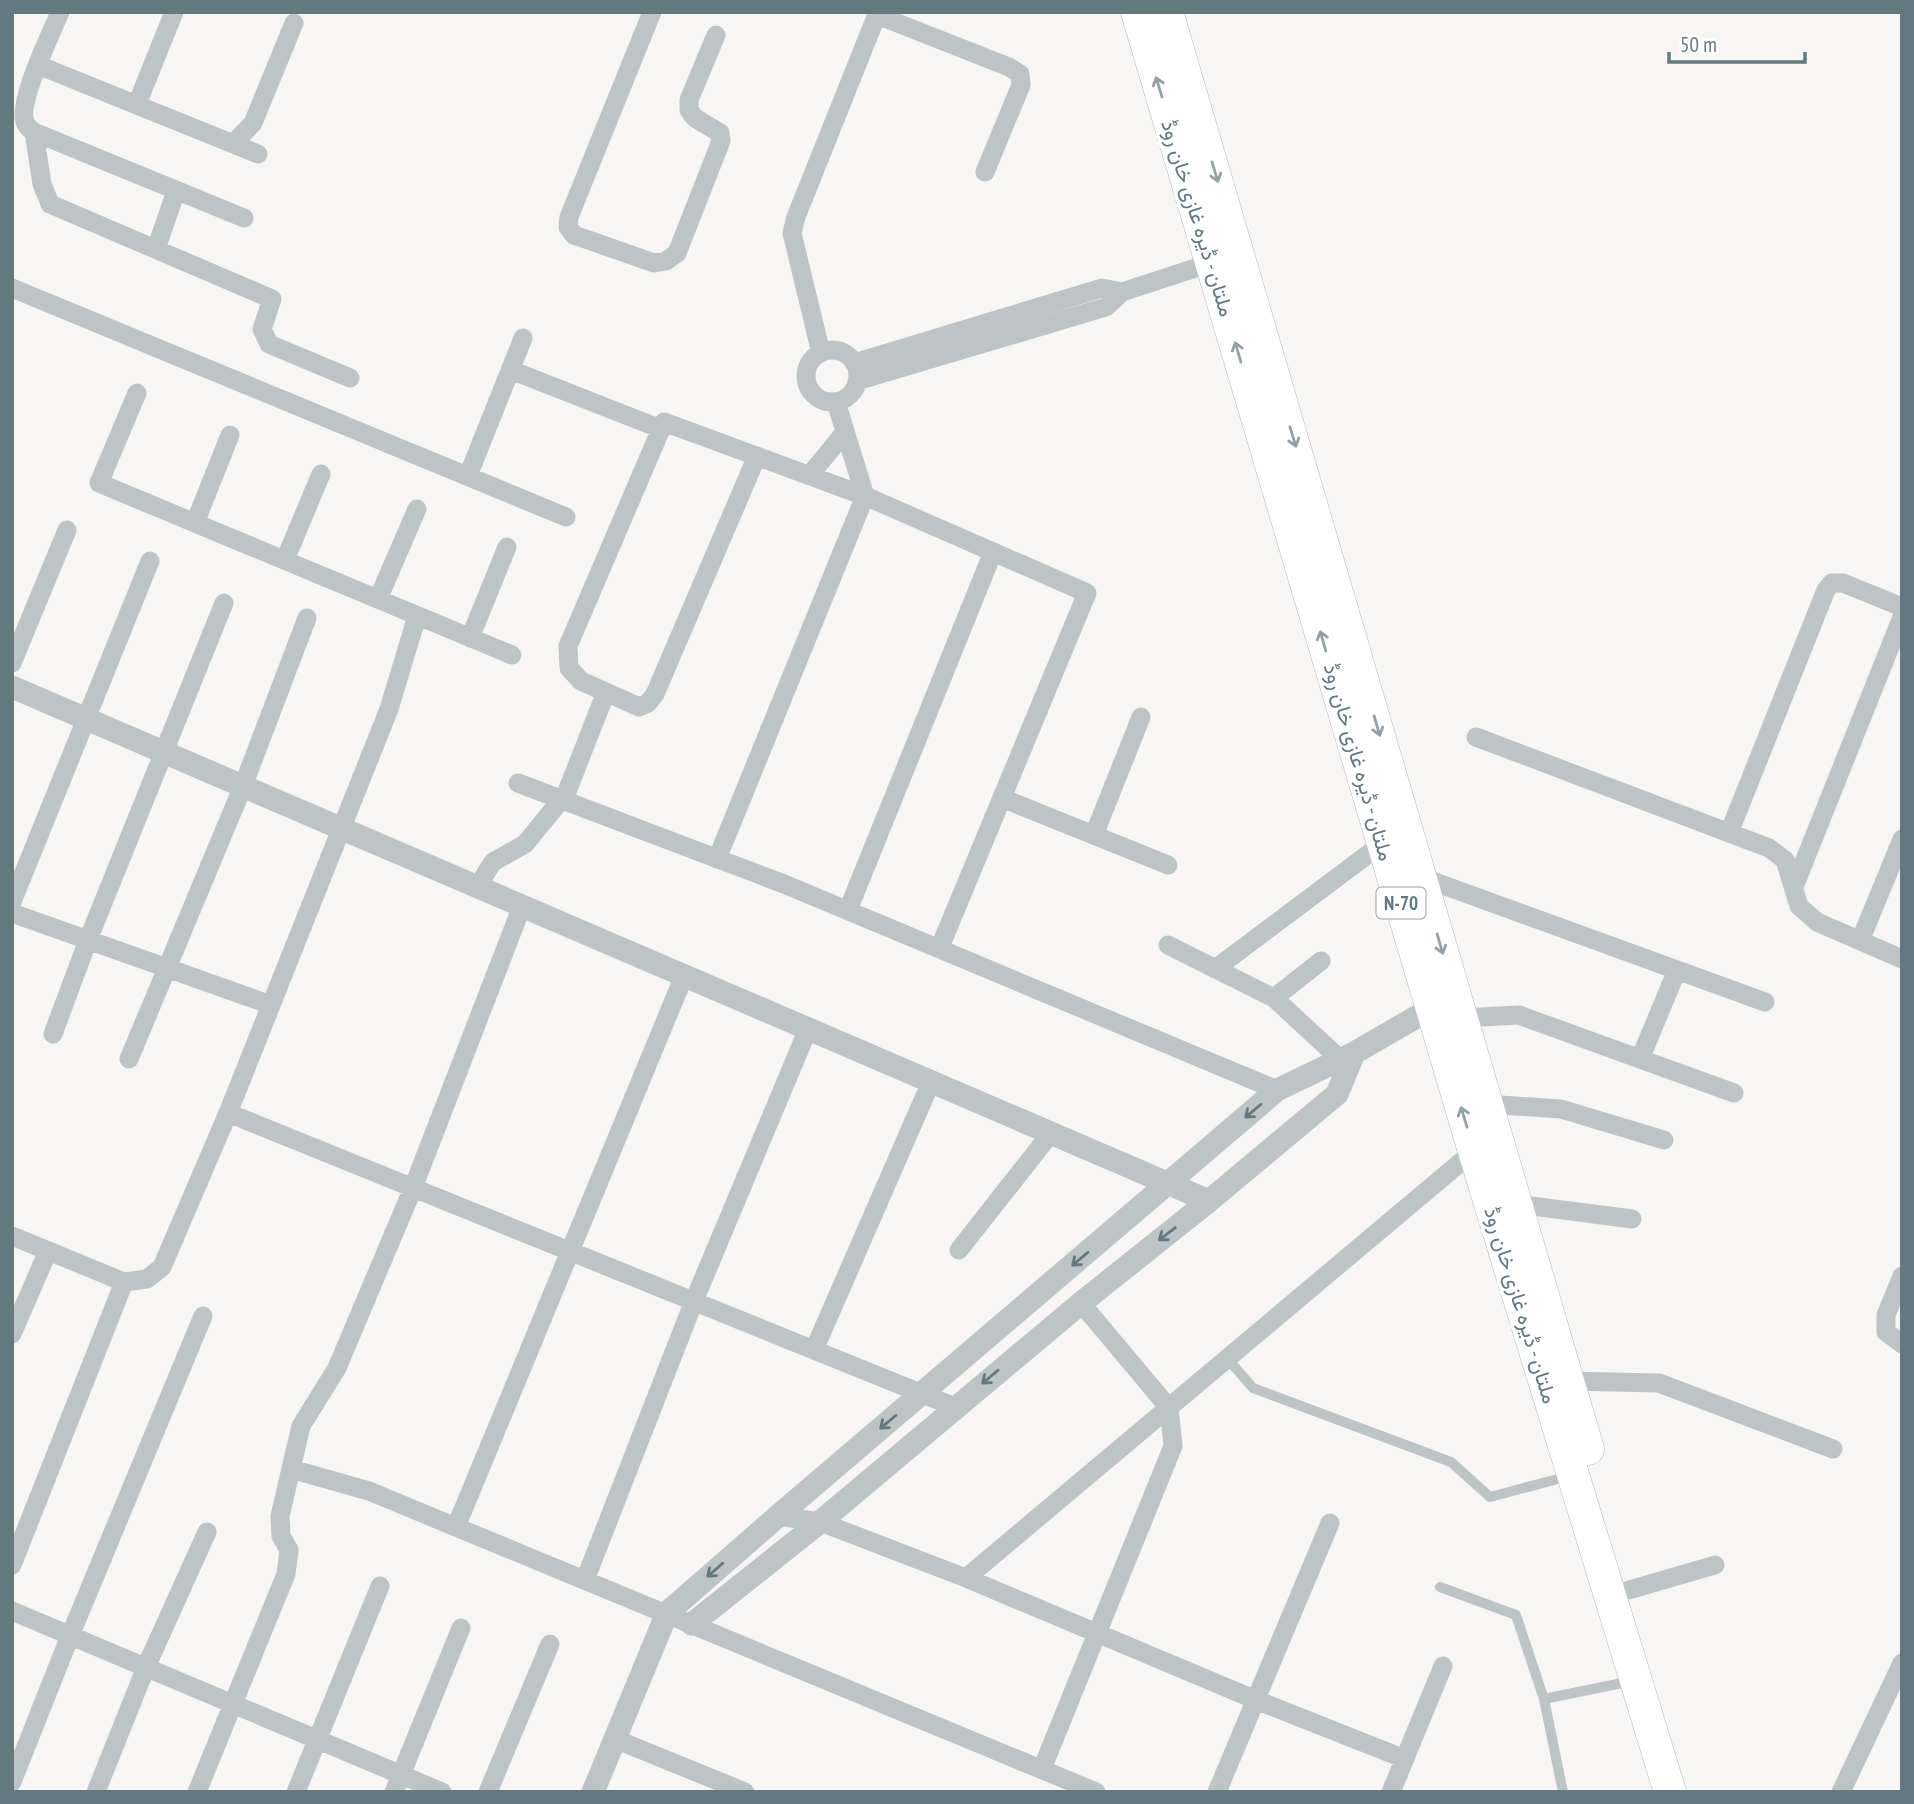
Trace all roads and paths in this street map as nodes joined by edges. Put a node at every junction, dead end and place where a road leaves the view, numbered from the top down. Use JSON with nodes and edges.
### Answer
{"nodes":[{"id":1,"x":60,"y":12,"type":"edge"},
{"id":2,"x":174,"y":12,"type":"edge"},
{"id":3,"x":652,"y":12,"type":"edge"},
{"id":4,"x":1136,"y":12,"type":"edge"},
{"id":5,"x":1167,"y":12,"type":"edge"},
{"id":6,"x":877,"y":14,"type":"edge"},
{"id":7,"x":294,"y":23,"type":"dead end"},
{"id":8,"x":716,"y":35,"type":"dead end"},
{"id":9,"x":37,"y":65,"type":"junction"},
{"id":10,"x":137,"y":104,"type":"junction"},
{"id":11,"x":34,"y":132,"type":"junction"},
{"id":12,"x":233,"y":144,"type":"junction"},
{"id":13,"x":258,"y":154,"type":"dead end"},
{"id":14,"x":985,"y":172,"type":"dead end"},
{"id":15,"x":176,"y":191,"type":"junction"},
{"id":16,"x":244,"y":218,"type":"dead end"},
{"id":17,"x":156,"y":249,"type":"junction"},
{"id":18,"x":1212,"y":263,"type":"junction"},
{"id":19,"x":12,"y":288,"type":"edge"},
{"id":20,"x":523,"y":338,"type":"dead end"},
{"id":21,"x":821,"y":353,"type":"junction"},
{"id":22,"x":511,"y":370,"type":"junction"},
{"id":23,"x":856,"y":372,"type":"junction"},
{"id":24,"x":349,"y":378,"type":"dead end"},
{"id":25,"x":137,"y":393,"type":"dead end"},
{"id":26,"x":1265,"y":393,"type":"junction"},
{"id":27,"x":835,"y":402,"type":"junction"},
{"id":28,"x":661,"y":429,"type":"junction"},
{"id":29,"x":845,"y":432,"type":"junction"},
{"id":30,"x":230,"y":435,"type":"dead end"},
{"id":31,"x":757,"y":456,"type":"junction"},
{"id":32,"x":321,"y":474,"type":"dead end"},
{"id":33,"x":809,"y":475,"type":"junction"},
{"id":34,"x":468,"y":476,"type":"junction"},
{"id":35,"x":865,"y":496,"type":"junction"},
{"id":36,"x":417,"y":509,"type":"dead end"},
{"id":37,"x":566,"y":517,"type":"dead end"},
{"id":38,"x":195,"y":523,"type":"junction"},
{"id":39,"x":67,"y":530,"type":"dead end"},
{"id":40,"x":507,"y":547,"type":"dead end"},
{"id":41,"x":993,"y":552,"type":"junction"},
{"id":42,"x":285,"y":560,"type":"junction"},
{"id":43,"x":150,"y":561,"type":"dead end"},
{"id":44,"x":378,"y":599,"type":"junction"},
{"id":45,"x":224,"y":603,"type":"dead end"},
{"id":46,"x":1902,"y":607,"type":"edge"},
{"id":47,"x":417,"y":615,"type":"junction"},
{"id":48,"x":1902,"y":617,"type":"edge"},
{"id":49,"x":307,"y":618,"type":"dead end"},
{"id":50,"x":470,"y":638,"type":"junction"},
{"id":51,"x":512,"y":655,"type":"dead end"},
{"id":52,"x":12,"y":663,"type":"edge"},
{"id":53,"x":12,"y":687,"type":"edge"},
{"id":54,"x":606,"y":692,"type":"junction"},
{"id":55,"x":1141,"y":718,"type":"dead end"},
{"id":56,"x":86,"y":719,"type":"junction"},
{"id":57,"x":1476,"y":737,"type":"dead end"},
{"id":58,"x":164,"y":752,"type":"junction"},
{"id":59,"x":518,"y":783,"type":"dead end"},
{"id":60,"x":243,"y":786,"type":"junction"},
{"id":61,"x":1002,"y":798,"type":"junction"},
{"id":62,"x":561,"y":800,"type":"junction"},
{"id":63,"x":341,"y":828,"type":"junction"},
{"id":64,"x":1729,"y":833,"type":"junction"},
{"id":65,"x":1094,"y":835,"type":"junction"},
{"id":66,"x":1902,"y":839,"type":"edge"},
{"id":67,"x":1383,"y":843,"type":"junction"},
{"id":68,"x":717,"y":859,"type":"junction"},
{"id":69,"x":1168,"y":865,"type":"dead end"},
{"id":70,"x":1420,"y":877,"type":"junction"},
{"id":71,"x":477,"y":887,"type":"junction"},
{"id":72,"x":1794,"y":887,"type":"junction"},
{"id":73,"x":12,"y":902,"type":"edge"},
{"id":74,"x":522,"y":906,"type":"junction"},
{"id":75,"x":848,"y":910,"type":"junction"},
{"id":76,"x":12,"y":913,"type":"edge"},
{"id":77,"x":88,"y":940,"type":"junction"},
{"id":78,"x":1860,"y":941,"type":"junction"},
{"id":79,"x":1168,"y":945,"type":"dead end"},
{"id":80,"x":940,"y":947,"type":"junction"},
{"id":81,"x":1902,"y":959,"type":"edge"},
{"id":82,"x":1321,"y":961,"type":"dead end"},
{"id":83,"x":167,"y":968,"type":"junction"},
{"id":84,"x":1214,"y":969,"type":"junction"},
{"id":85,"x":1677,"y":970,"type":"junction"},
{"id":86,"x":684,"y":976,"type":"junction"},
{"id":87,"x":1274,"y":998,"type":"junction"},
{"id":88,"x":1765,"y":1002,"type":"dead end"},
{"id":89,"x":271,"y":1005,"type":"junction"},
{"id":90,"x":1446,"y":1013,"type":"junction"},
{"id":91,"x":808,"y":1029,"type":"junction"},
{"id":92,"x":53,"y":1034,"type":"dead end"},
{"id":93,"x":1348,"y":1056,"type":"junction"},
{"id":94,"x":129,"y":1059,"type":"dead end"},
{"id":95,"x":1640,"y":1059,"type":"junction"},
{"id":96,"x":931,"y":1082,"type":"junction"},
{"id":97,"x":1278,"y":1090,"type":"junction"},
{"id":98,"x":1734,"y":1094,"type":"dead end"},
{"id":99,"x":1486,"y":1104,"type":"junction"},
{"id":100,"x":228,"y":1113,"type":"junction"},
{"id":101,"x":1051,"y":1133,"type":"junction"},
{"id":102,"x":1664,"y":1140,"type":"dead end"},
{"id":103,"x":1474,"y":1151,"type":"junction"},
{"id":104,"x":1168,"y":1184,"type":"junction"},
{"id":105,"x":413,"y":1188,"type":"junction"},
{"id":106,"x":1209,"y":1201,"type":"junction"},
{"id":107,"x":1516,"y":1204,"type":"junction"},
{"id":108,"x":1632,"y":1219,"type":"dead end"},
{"id":109,"x":12,"y":1236,"type":"edge"},
{"id":110,"x":959,"y":1250,"type":"dead end"},
{"id":111,"x":48,"y":1251,"type":"junction"},
{"id":112,"x":569,"y":1251,"type":"junction"},
{"id":113,"x":1902,"y":1276,"type":"edge"},
{"id":114,"x":124,"y":1282,"type":"junction"},
{"id":115,"x":694,"y":1301,"type":"junction"},
{"id":116,"x":1081,"y":1303,"type":"junction"},
{"id":117,"x":203,"y":1316,"type":"dead end"},
{"id":118,"x":12,"y":1334,"type":"edge"},
{"id":119,"x":1902,"y":1344,"type":"edge"},
{"id":120,"x":814,"y":1350,"type":"junction"},
{"id":121,"x":1227,"y":1358,"type":"junction"},
{"id":122,"x":1568,"y":1381,"type":"junction"},
{"id":123,"x":922,"y":1393,"type":"junction"},
{"id":124,"x":955,"y":1407,"type":"junction"},
{"id":125,"x":1169,"y":1408,"type":"junction"},
{"id":126,"x":1833,"y":1449,"type":"dead end"},
{"id":127,"x":291,"y":1469,"type":"junction"},
{"id":128,"x":1573,"y":1475,"type":"junction"},
{"id":129,"x":778,"y":1516,"type":"junction"},
{"id":130,"x":820,"y":1522,"type":"junction"},
{"id":131,"x":1330,"y":1523,"type":"dead end"},
{"id":132,"x":456,"y":1527,"type":"junction"},
{"id":133,"x":207,"y":1532,"type":"dead end"},
{"id":134,"x":12,"y":1565,"type":"edge"},
{"id":135,"x":1714,"y":1565,"type":"dead end"},
{"id":136,"x":966,"y":1578,"type":"junction"},
{"id":137,"x":585,"y":1580,"type":"junction"},
{"id":138,"x":380,"y":1586,"type":"dead end"},
{"id":139,"x":1440,"y":1587,"type":"dead end"},
{"id":140,"x":1629,"y":1590,"type":"junction"},
{"id":141,"x":12,"y":1611,"type":"edge"},
{"id":142,"x":667,"y":1613,"type":"junction"},
{"id":143,"x":692,"y":1623,"type":"junction"},
{"id":144,"x":461,"y":1628,"type":"dead end"},
{"id":145,"x":1098,"y":1633,"type":"junction"},
{"id":146,"x":70,"y":1636,"type":"junction"},
{"id":147,"x":550,"y":1644,"type":"dead end"},
{"id":148,"x":1902,"y":1663,"type":"edge"},
{"id":149,"x":1443,"y":1666,"type":"dead end"},
{"id":150,"x":146,"y":1668,"type":"junction"},
{"id":151,"x":1636,"y":1680,"type":"junction"},
{"id":152,"x":1544,"y":1699,"type":"junction"},
{"id":153,"x":1256,"y":1700,"type":"junction"},
{"id":154,"x":232,"y":1703,"type":"junction"},
{"id":155,"x":615,"y":1739,"type":"junction"},
{"id":156,"x":318,"y":1740,"type":"junction"},
{"id":157,"x":1405,"y":1759,"type":"junction"},
{"id":158,"x":1042,"y":1769,"type":"junction"},
{"id":159,"x":12,"y":1782,"type":"edge"},
{"id":160,"x":398,"y":1783,"type":"edge"},
{"id":161,"x":96,"y":1792,"type":"edge"},
{"id":162,"x":197,"y":1792,"type":"edge"},
{"id":163,"x":296,"y":1792,"type":"edge"},
{"id":164,"x":442,"y":1792,"type":"edge"},
{"id":165,"x":488,"y":1792,"type":"edge"},
{"id":166,"x":593,"y":1792,"type":"edge"},
{"id":167,"x":745,"y":1792,"type":"edge"},
{"id":168,"x":1096,"y":1792,"type":"edge"},
{"id":169,"x":1217,"y":1792,"type":"edge"},
{"id":170,"x":1391,"y":1792,"type":"edge"},
{"id":171,"x":1563,"y":1792,"type":"edge"},
{"id":172,"x":1670,"y":1792,"type":"edge"},
{"id":173,"x":1688,"y":1792,"type":"edge"},
{"id":174,"x":1841,"y":1792,"type":"edge"}],
"edges":[{"from":1,"to":9,"type":"street"},
{"from":2,"to":10,"type":"street"},
{"from":3,"to":8,"type":"street"},
{"from":18,"to":4,"type":"highway","name":"ملتان - ڈیرہ غازی خان روڈ","number":"N-70","one_way":true},
{"from":5,"to":26,"type":"highway","name":"ملتان - ڈیرہ غازی خان روڈ","number":"N-70","one_way":true},
{"from":6,"to":14,"type":"street"},
{"from":6,"to":21,"type":"street"},
{"from":7,"to":12,"type":"street"},
{"from":9,"to":10,"type":"street"},
{"from":9,"to":11,"type":"street"},
{"from":10,"to":12,"type":"street"},
{"from":11,"to":15,"type":"street"},
{"from":11,"to":17,"type":"street"},
{"from":12,"to":13,"type":"street"},
{"from":15,"to":16,"type":"street"},
{"from":15,"to":17,"type":"street"},
{"from":17,"to":24,"type":"street"},
{"from":18,"to":23,"type":"street"},
{"from":26,"to":18,"type":"highway","name":"ملتان - ڈیرہ غازی خان روڈ","number":"N-70","one_way":true},
{"from":19,"to":34,"type":"street"},
{"from":20,"to":22,"type":"street"},
{"from":21,"to":23,"type":"street"},
{"from":21,"to":27,"type":"street"},
{"from":22,"to":28,"type":"street"},
{"from":22,"to":34,"type":"street"},
{"from":23,"to":27,"type":"street"},
{"from":25,"to":38,"type":"street"},
{"from":67,"to":26,"type":"highway","name":"ملتان - ڈیرہ غازی خان روڈ","number":"N-70","one_way":true},
{"from":26,"to":70,"type":"highway","name":"ملتان - ڈیرہ غازی خان روڈ","number":"N-70","one_way":true},
{"from":27,"to":29,"type":"street"},
{"from":28,"to":31,"type":"street"},
{"from":28,"to":54,"type":"street"},
{"from":29,"to":33,"type":"street"},
{"from":29,"to":35,"type":"street"},
{"from":30,"to":38,"type":"street"},
{"from":31,"to":33,"type":"street"},
{"from":31,"to":54,"type":"street"},
{"from":32,"to":42,"type":"street"},
{"from":33,"to":35,"type":"street"},
{"from":34,"to":37,"type":"street"},
{"from":35,"to":41,"type":"street"},
{"from":35,"to":68,"type":"street"},
{"from":36,"to":44,"type":"street"},
{"from":38,"to":42,"type":"street"},
{"from":39,"to":52,"type":"street"},
{"from":40,"to":50,"type":"street"},
{"from":41,"to":61,"type":"street"},
{"from":41,"to":75,"type":"street"},
{"from":42,"to":44,"type":"street"},
{"from":43,"to":56,"type":"street"},
{"from":44,"to":47,"type":"street"},
{"from":45,"to":58,"type":"street"},
{"from":46,"to":64,"type":"street"},
{"from":47,"to":50,"type":"street"},
{"from":47,"to":63,"type":"street"},
{"from":48,"to":72,"type":"street"},
{"from":49,"to":60,"type":"street"},
{"from":50,"to":51,"type":"street"},
{"from":53,"to":56,"type":"street"},
{"from":54,"to":62,"type":"street"},
{"from":55,"to":65,"type":"street"},
{"from":56,"to":58,"type":"street"},
{"from":56,"to":73,"type":"street"},
{"from":57,"to":64,"type":"street"},
{"from":58,"to":60,"type":"street"},
{"from":58,"to":77,"type":"street"},
{"from":59,"to":62,"type":"street"},
{"from":60,"to":63,"type":"street"},
{"from":60,"to":83,"type":"street"},
{"from":61,"to":65,"type":"street"},
{"from":61,"to":80,"type":"street"},
{"from":62,"to":68,"type":"street"},
{"from":62,"to":71,"type":"street"},
{"from":63,"to":71,"type":"street"},
{"from":63,"to":89,"type":"street"},
{"from":64,"to":72,"type":"street"},
{"from":65,"to":69,"type":"street"},
{"from":66,"to":78,"type":"street"},
{"from":67,"to":84,"type":"street"},
{"from":67,"to":90,"type":"highway","name":"ملتان - ڈیرہ غازی خان روڈ","number":"N-70"},
{"from":68,"to":75,"type":"street"},
{"from":70,"to":85,"type":"street"},
{"from":70,"to":90,"type":"highway","name":"ملتان - ڈیرہ غازی خان روڈ","number":"N-70","one_way":true},
{"from":71,"to":74,"type":"street"},
{"from":72,"to":78,"type":"street"},
{"from":74,"to":86,"type":"street"},
{"from":74,"to":105,"type":"street"},
{"from":75,"to":80,"type":"street"},
{"from":76,"to":77,"type":"street"},
{"from":77,"to":83,"type":"street"},
{"from":77,"to":92,"type":"street"},
{"from":78,"to":81,"type":"street"},
{"from":79,"to":84,"type":"street"},
{"from":80,"to":97,"type":"street"},
{"from":82,"to":87,"type":"street"},
{"from":83,"to":89,"type":"street"},
{"from":83,"to":94,"type":"street"},
{"from":84,"to":87,"type":"street"},
{"from":85,"to":88,"type":"street"},
{"from":85,"to":95,"type":"street"},
{"from":86,"to":91,"type":"street"},
{"from":86,"to":112,"type":"street"},
{"from":87,"to":93,"type":"street"},
{"from":89,"to":100,"type":"street"},
{"from":90,"to":93,"type":"street"},
{"from":90,"to":95,"type":"street"},
{"from":90,"to":99,"type":"highway","name":"ملتان - ڈیرہ غازی خان روڈ","number":"N-70"},
{"from":103,"to":90,"type":"highway","name":"ملتان - ڈیرہ غازی خان روڈ","number":"N-70","one_way":true},
{"from":91,"to":96,"type":"street"},
{"from":91,"to":115,"type":"street"},
{"from":93,"to":97,"type":"street"},
{"from":93,"to":106,"type":"street"},
{"from":95,"to":98,"type":"street"},
{"from":96,"to":101,"type":"street"},
{"from":96,"to":120,"type":"street"},
{"from":97,"to":104,"type":"street","one_way":true},
{"from":99,"to":102,"type":"street"},
{"from":99,"to":107,"type":"highway","name":"ملتان - ڈیرہ غازی خان روڈ","number":"N-70"},
{"from":100,"to":105,"type":"street"},
{"from":100,"to":114,"type":"street"},
{"from":101,"to":104,"type":"street"},
{"from":101,"to":110,"type":"street"},
{"from":103,"to":121,"type":"street"},
{"from":103,"to":128,"type":"highway","name":"ملتان - ڈیرہ غازی خان روڈ","number":"N-70"},
{"from":104,"to":106,"type":"street"},
{"from":104,"to":123,"type":"street","one_way":true},
{"from":105,"to":112,"type":"street"},
{"from":105,"to":127,"type":"street"},
{"from":106,"to":116,"type":"street","one_way":true},
{"from":107,"to":108,"type":"street"},
{"from":107,"to":122,"type":"highway","name":"ملتان - ڈیرہ غازی خان روڈ","number":"N-70"},
{"from":109,"to":111,"type":"street"},
{"from":111,"to":114,"type":"street"},
{"from":111,"to":118,"type":"street"},
{"from":112,"to":115,"type":"street"},
{"from":112,"to":132,"type":"street"},
{"from":113,"to":119,"type":"street"},
{"from":114,"to":134,"type":"street"},
{"from":115,"to":120,"type":"street"},
{"from":115,"to":137,"type":"street"},
{"from":116,"to":124,"type":"street","one_way":true},
{"from":116,"to":125,"type":"street"},
{"from":117,"to":146,"type":"street"},
{"from":120,"to":123,"type":"street"},
{"from":121,"to":125,"type":"street"},
{"from":121,"to":128,"type":"lane"},
{"from":122,"to":126,"type":"street"},
{"from":122,"to":140,"type":"highway","name":"ملتان - ڈیرہ غازی خان روڈ","number":"N-70"},
{"from":123,"to":124,"type":"street"},
{"from":123,"to":129,"type":"street","one_way":true},
{"from":124,"to":130,"type":"street"},
{"from":125,"to":136,"type":"street"},
{"from":125,"to":145,"type":"street"},
{"from":127,"to":132,"type":"street"},
{"from":127,"to":154,"type":"street"},
{"from":128,"to":151,"type":"highway","name":"ملتان - ڈیرہ غازی خان روڈ","number":"N-70"},
{"from":129,"to":130,"type":"street"},
{"from":129,"to":142,"type":"street","one_way":true},
{"from":130,"to":136,"type":"street"},
{"from":130,"to":143,"type":"street"},
{"from":131,"to":153,"type":"street"},
{"from":132,"to":137,"type":"street"},
{"from":133,"to":150,"type":"street"},
{"from":135,"to":140,"type":"street"},
{"from":136,"to":145,"type":"street"},
{"from":137,"to":142,"type":"street"},
{"from":138,"to":156,"type":"street"},
{"from":139,"to":152,"type":"lane"},
{"from":140,"to":173,"type":"highway","name":"ملتان - ڈیرہ غازی خان روڈ","number":"N-70"},
{"from":141,"to":146,"type":"street"},
{"from":142,"to":143,"type":"street"},
{"from":142,"to":155,"type":"street"},
{"from":143,"to":158,"type":"street"},
{"from":144,"to":160,"type":"street"},
{"from":145,"to":153,"type":"street"},
{"from":145,"to":158,"type":"street"},
{"from":146,"to":150,"type":"street"},
{"from":146,"to":159,"type":"street"},
{"from":147,"to":165,"type":"street"},
{"from":148,"to":174,"type":"street"},
{"from":149,"to":157,"type":"street"},
{"from":150,"to":154,"type":"street"},
{"from":150,"to":161,"type":"street"},
{"from":151,"to":152,"type":"lane"},
{"from":151,"to":172,"type":"highway","name":"ملتان - ڈیرہ غازی خان روڈ","number":"N-70"},
{"from":152,"to":171,"type":"lane"},
{"from":153,"to":157,"type":"street"},
{"from":153,"to":169,"type":"street"},
{"from":154,"to":156,"type":"street"},
{"from":154,"to":162,"type":"street"},
{"from":155,"to":166,"type":"street"},
{"from":155,"to":167,"type":"street"},
{"from":156,"to":160,"type":"street"},
{"from":156,"to":163,"type":"street"},
{"from":157,"to":170,"type":"street"},
{"from":158,"to":168,"type":"street"},
{"from":160,"to":164,"type":"street"}]}
